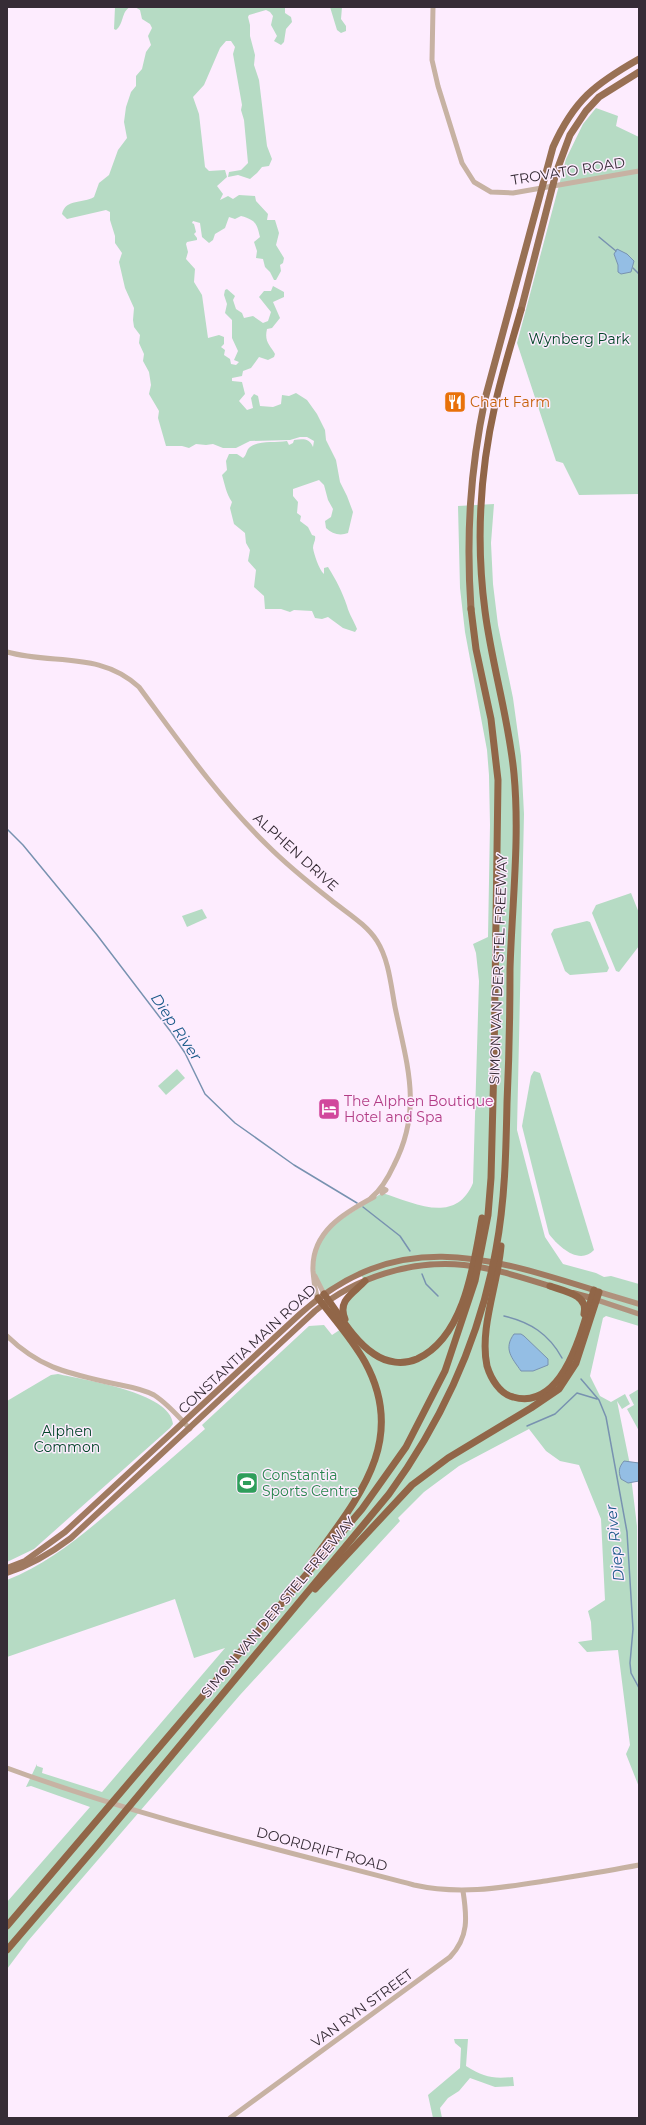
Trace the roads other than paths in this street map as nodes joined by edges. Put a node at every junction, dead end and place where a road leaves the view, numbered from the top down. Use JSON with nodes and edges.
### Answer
{"nodes":[{"id":1,"x":433,"y":7,"type":"edge"},
{"id":2,"x":639,"y":59,"type":"edge"},
{"id":3,"x":639,"y":72,"type":"edge"},
{"id":4,"x":639,"y":171,"type":"edge"},
{"id":5,"x":7,"y":652,"type":"edge"},
{"id":6,"x":472,"y":1280,"type":"junction"},
{"id":7,"x":365,"y":1281,"type":"junction"},
{"id":8,"x":492,"y":1284,"type":"junction"},
{"id":9,"x":550,"y":1286,"type":"junction"},
{"id":10,"x":597,"y":1291,"type":"junction"},
{"id":11,"x":321,"y":1296,"type":"junction"},
{"id":12,"x":594,"y":1299,"type":"junction"},
{"id":13,"x":326,"y":1302,"type":"junction"},
{"id":14,"x":639,"y":1304,"type":"edge"},
{"id":15,"x":639,"y":1314,"type":"edge"},
{"id":16,"x":347,"y":1325,"type":"junction"},
{"id":17,"x":580,"y":1331,"type":"junction"},
{"id":18,"x":7,"y":1336,"type":"edge"},
{"id":19,"x":184,"y":1423,"type":"junction"},
{"id":20,"x":190,"y":1429,"type":"junction"},
{"id":21,"x":7,"y":1568,"type":"edge"},
{"id":22,"x":7,"y":1573,"type":"edge"},
{"id":23,"x":308,"y":1592,"type":"junction"},
{"id":24,"x":285,"y":1599,"type":"junction"},
{"id":25,"x":7,"y":1768,"type":"edge"},
{"id":26,"x":639,"y":1865,"type":"edge"},
{"id":27,"x":463,"y":1891,"type":"junction"},
{"id":28,"x":7,"y":1926,"type":"edge"},
{"id":29,"x":7,"y":1950,"type":"edge"},
{"id":30,"x":230,"y":2118,"type":"edge"}],
"edges":[{"from":1,"to":4,"type":"street","name":"TROVATO ROAD"},
{"from":2,"to":6,"type":"highway","name":"SIMON VAN DER STEL FREEWAY"},
{"from":3,"to":8,"type":"highway","name":"SIMON VAN DER STEL FREEWAY"},
{"from":5,"to":11,"type":"street","name":"ALPHEN DRIVE"},
{"from":6,"to":16,"type":"highway"},
{"from":6,"to":24,"type":"highway","name":"SIMON VAN DER STEL FREEWAY"},
{"from":7,"to":9,"type":"main road","name":"CONSTANTIA MAIN ROAD"},
{"from":7,"to":13,"type":"main road","name":"CONSTANTIA MAIN ROAD"},
{"from":7,"to":16,"type":"highway"},
{"from":8,"to":17,"type":"highway"},
{"from":8,"to":23,"type":"highway","name":"SIMON VAN DER STEL FREEWAY"},
{"from":9,"to":12,"type":"main road","name":"CONSTANTIA MAIN ROAD"},
{"from":9,"to":17,"type":"highway"},
{"from":10,"to":11,"type":"main road","name":"CONSTANTIA MAIN ROAD"},
{"from":10,"to":12,"type":"highway"},
{"from":10,"to":14,"type":"main road","name":"CONSTANTIA MAIN ROAD"},
{"from":11,"to":13,"type":"highway"},
{"from":11,"to":19,"type":"main road","name":"CONSTANTIA MAIN ROAD"},
{"from":12,"to":15,"type":"main road","name":"CONSTANTIA MAIN ROAD"},
{"from":12,"to":17,"type":"highway"},
{"from":12,"to":23,"type":"highway"},
{"from":13,"to":16,"type":"highway"},
{"from":13,"to":20,"type":"main road","name":"CONSTANTIA MAIN ROAD"},
{"from":13,"to":24,"type":"highway"},
{"from":18,"to":19,"type":"street"},
{"from":19,"to":20,"type":"street"},
{"from":19,"to":21,"type":"main road","name":"CONSTANTIA MAIN ROAD"},
{"from":20,"to":22,"type":"main road","name":"CONSTANTIA MAIN ROAD"},
{"from":23,"to":29,"type":"highway","name":"SIMON VAN DER STEL FREEWAY"},
{"from":24,"to":28,"type":"highway","name":"SIMON VAN DER STEL FREEWAY"},
{"from":25,"to":27,"type":"street","name":"DOORDRIFT ROAD"},
{"from":26,"to":27,"type":"street","name":"DOORDRIFT ROAD"},
{"from":27,"to":30,"type":"street","name":"VAN RYN STREET"}]}
